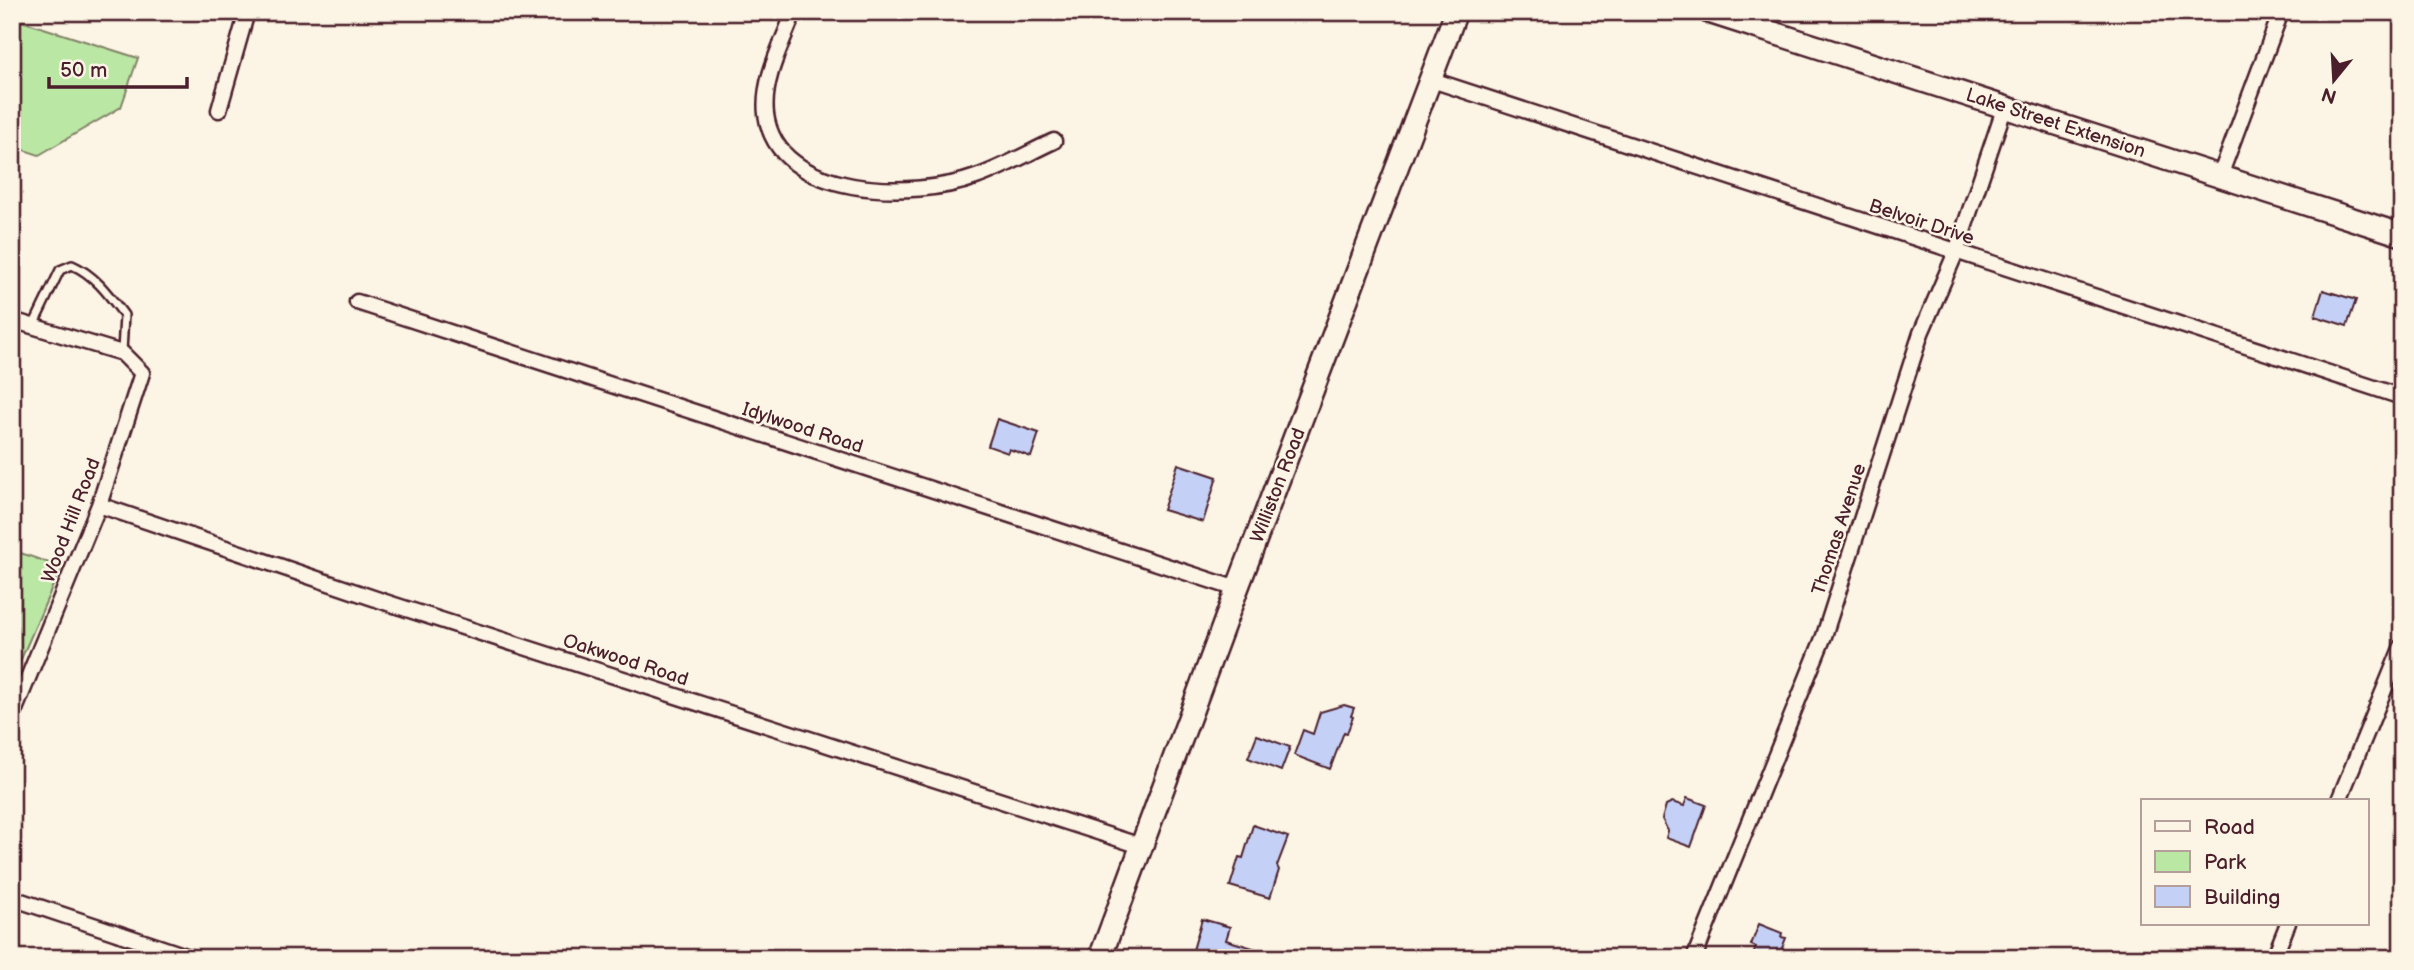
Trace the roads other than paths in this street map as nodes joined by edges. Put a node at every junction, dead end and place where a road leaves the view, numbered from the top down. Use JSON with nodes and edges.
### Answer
{"nodes":[{"id":1,"x":247,"y":12,"type":"edge"},
{"id":2,"x":794,"y":12,"type":"edge"},
{"id":3,"x":1457,"y":12,"type":"edge"},
{"id":4,"x":1709,"y":12,"type":"edge"},
{"id":5,"x":2281,"y":12,"type":"edge"},
{"id":6,"x":1432,"y":80,"type":"junction"},
{"id":7,"x":2005,"y":106,"type":"junction"},
{"id":8,"x":219,"y":110,"type":"dead end"},
{"id":9,"x":1054,"y":141,"type":"dead end"},
{"id":10,"x":2220,"y":176,"type":"junction"},
{"id":11,"x":2402,"y":235,"type":"edge"},
{"id":12,"x":1956,"y":252,"type":"junction"},
{"id":13,"x":356,"y":302,"type":"dead end"},
{"id":14,"x":12,"y":320,"type":"edge"},
{"id":15,"x":33,"y":326,"type":"junction"},
{"id":16,"x":122,"y":353,"type":"junction"},
{"id":17,"x":2402,"y":397,"type":"edge"},
{"id":18,"x":99,"y":505,"type":"junction"},
{"id":19,"x":1237,"y":589,"type":"junction"},
{"id":20,"x":2402,"y":646,"type":"edge"},
{"id":21,"x":2399,"y":663,"type":"edge"},
{"id":22,"x":12,"y":718,"type":"edge"},
{"id":23,"x":2339,"y":799,"type":"edge"},
{"id":24,"x":1141,"y":846,"type":"junction"},
{"id":25,"x":12,"y":898,"type":"edge"},
{"id":26,"x":2287,"y":925,"type":"edge"},
{"id":27,"x":192,"y":958,"type":"edge"},
{"id":28,"x":1100,"y":958,"type":"edge"},
{"id":29,"x":1694,"y":958,"type":"edge"},
{"id":30,"x":2274,"y":958,"type":"edge"}],
"edges":[{"from":1,"to":8,"type":"street"},
{"from":2,"to":9,"type":"street"},
{"from":3,"to":6,"type":"main road","name":"Williston Road"},
{"from":4,"to":7,"type":"main road","name":"Lake Street Extension"},
{"from":5,"to":10,"type":"street"},
{"from":6,"to":12,"type":"street","name":"Belvoir Drive"},
{"from":6,"to":19,"type":"main road","name":"Williston Road"},
{"from":7,"to":10,"type":"main road","name":"Lake Street Extension"},
{"from":7,"to":12,"type":"street","name":"Thomas Avenue"},
{"from":10,"to":11,"type":"main road","name":"Lake Street Extension"},
{"from":12,"to":17,"type":"street","name":"Belvoir Drive"},
{"from":12,"to":29,"type":"street","name":"Thomas Avenue"},
{"from":13,"to":19,"type":"street","name":"Idylwood Road"},
{"from":14,"to":15,"type":"street"},
{"from":15,"to":16,"type":"street"},
{"from":15,"to":16,"type":"lane"},
{"from":16,"to":18,"type":"street","name":"Wood Hill Road"},
{"from":18,"to":22,"type":"street","name":"Wood Hill Road"},
{"from":18,"to":24,"type":"street","name":"Oakwood Road"},
{"from":19,"to":24,"type":"main road","name":"Williston Road"},
{"from":20,"to":21,"type":"street"},
{"from":21,"to":23,"type":"street"},
{"from":24,"to":28,"type":"main road","name":"Williston Road"},
{"from":25,"to":27,"type":"street"},
{"from":26,"to":30,"type":"street"}]}
